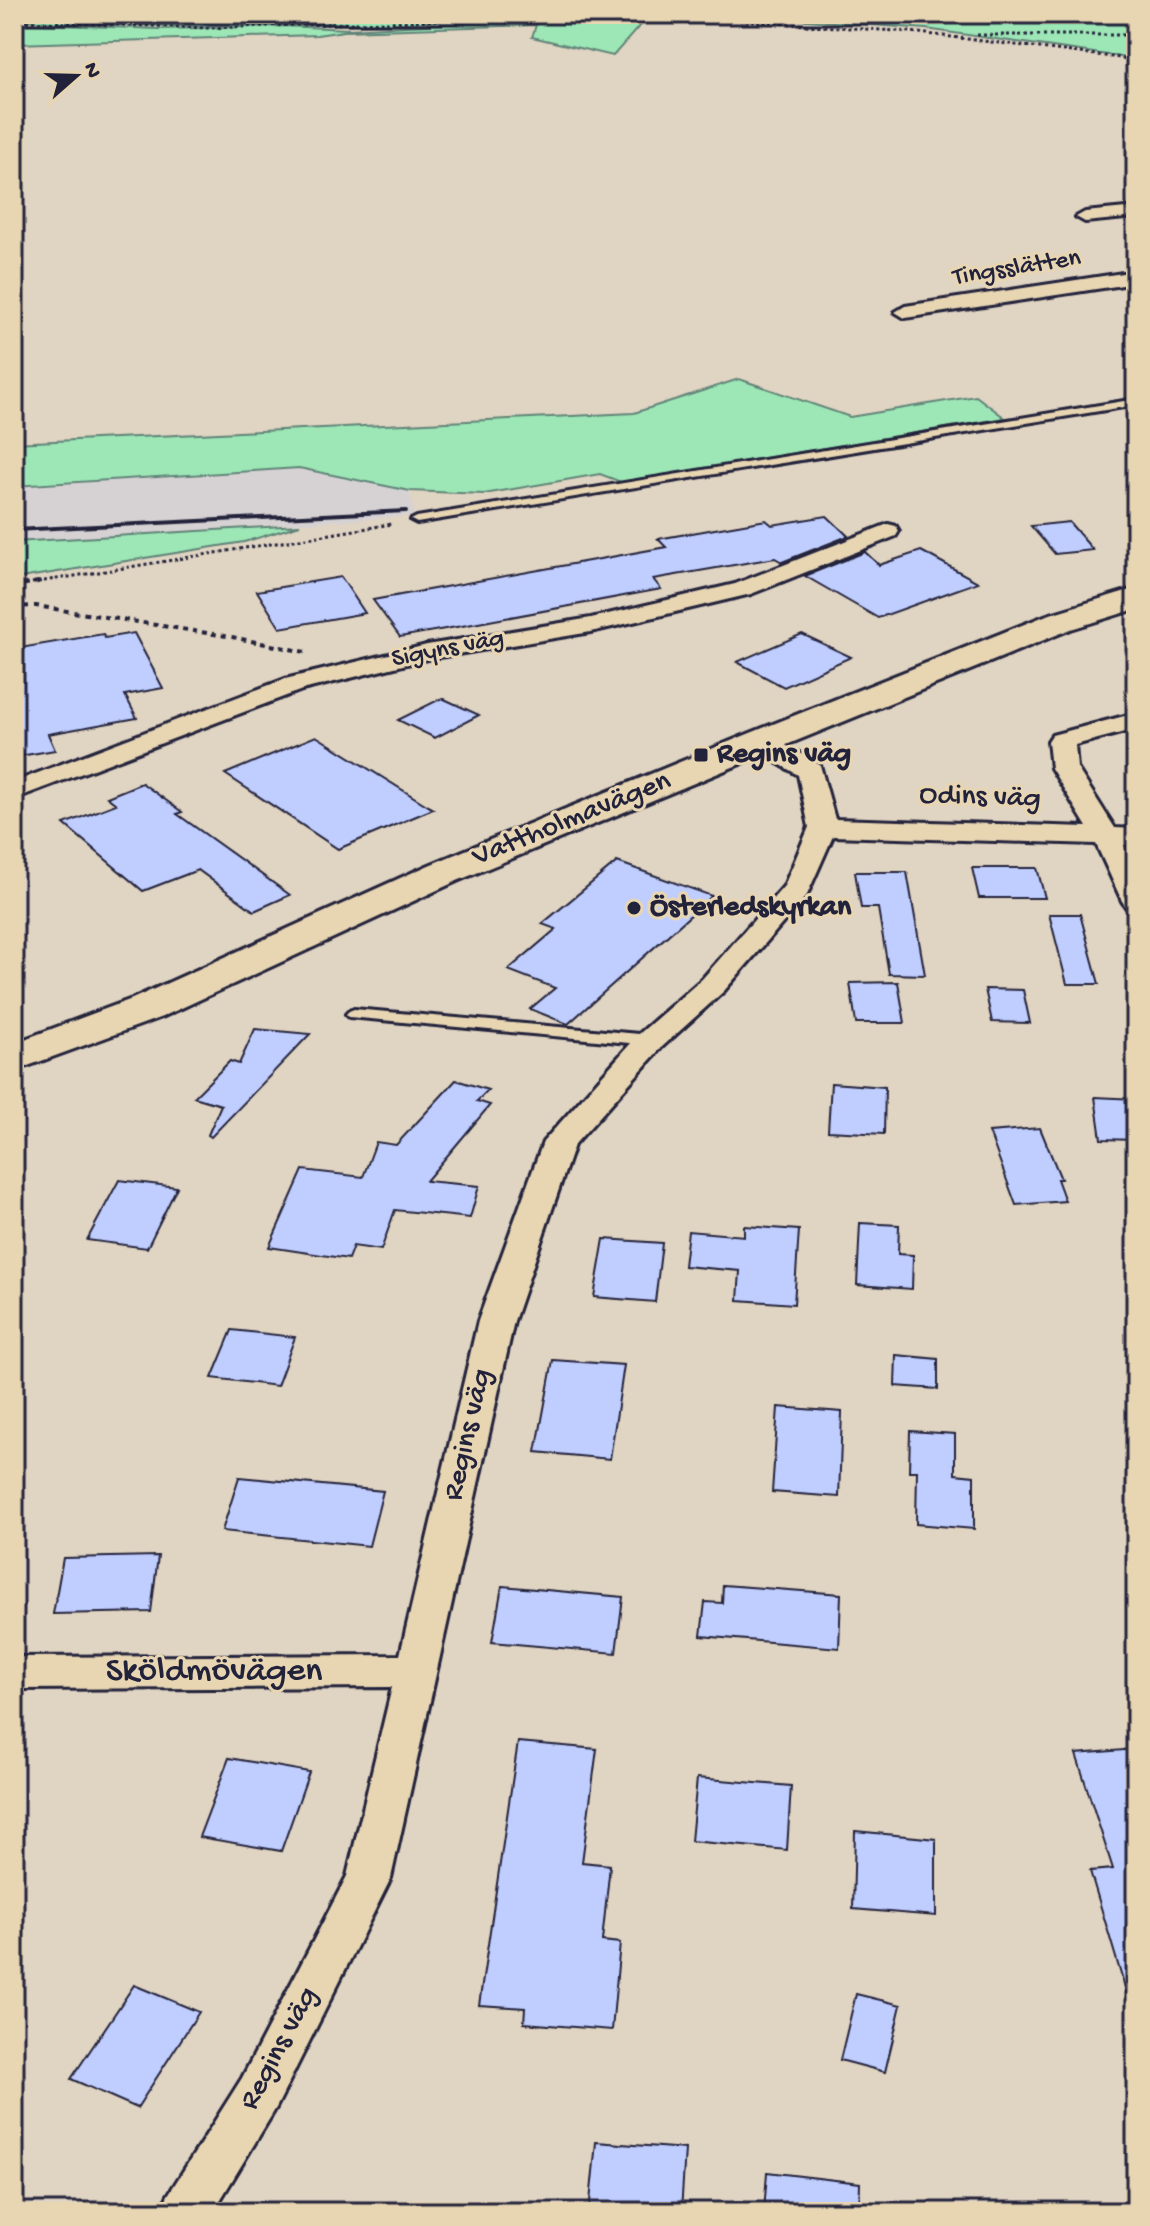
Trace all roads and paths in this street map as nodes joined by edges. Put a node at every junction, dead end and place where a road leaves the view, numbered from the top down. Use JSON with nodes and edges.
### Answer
{"nodes":[{"id":1,"x":650,"y":14,"type":"edge"},
{"id":2,"x":654,"y":19,"type":"junction"},
{"id":3,"x":14,"y":21,"type":"edge"},
{"id":4,"x":944,"y":34,"type":"junction"},
{"id":5,"x":1136,"y":35,"type":"edge"},
{"id":6,"x":1055,"y":37,"type":"junction"},
{"id":7,"x":1041,"y":46,"type":"junction"},
{"id":8,"x":1136,"y":60,"type":"edge"},
{"id":9,"x":1136,"y":212,"type":"edge"},
{"id":10,"x":1085,"y":217,"type":"dead end"},
{"id":11,"x":1136,"y":277,"type":"edge"},
{"id":12,"x":905,"y":312,"type":"dead end"},
{"id":13,"x":1136,"y":402,"type":"edge"},
{"id":14,"x":417,"y":520,"type":"joint"},
{"id":15,"x":888,"y":531,"type":"dead end"},
{"id":16,"x":14,"y":586,"type":"edge"},
{"id":17,"x":1136,"y":598,"type":"edge"},
{"id":18,"x":14,"y":607,"type":"edge"},
{"id":19,"x":307,"y":653,"type":"dead end"},
{"id":20,"x":1136,"y":721,"type":"edge"},
{"id":21,"x":761,"y":742,"type":"junction"},
{"id":22,"x":14,"y":791,"type":"edge"},
{"id":23,"x":823,"y":827,"type":"junction"},
{"id":24,"x":1106,"y":836,"type":"junction"},
{"id":25,"x":1136,"y":837,"type":"edge"},
{"id":26,"x":1136,"y":901,"type":"edge"},
{"id":27,"x":354,"y":1014,"type":"dead end"},
{"id":28,"x":651,"y":1040,"type":"junction"},
{"id":29,"x":14,"y":1058,"type":"edge"},
{"id":30,"x":414,"y":1671,"type":"junction"},
{"id":31,"x":14,"y":1673,"type":"edge"},
{"id":32,"x":185,"y":2212,"type":"edge"}],
"edges":[{"from":1,"to":2,"type":"path"},
{"from":2,"to":3,"type":"path"},
{"from":2,"to":4,"type":"path"},
{"from":4,"to":6,"type":"path"},
{"from":4,"to":7,"type":"path"},
{"from":5,"to":6,"type":"path"},
{"from":6,"to":7,"type":"path"},
{"from":7,"to":8,"type":"path"},
{"from":9,"to":10,"type":"street","name":"Tingsslätten"},
{"from":11,"to":12,"type":"street","name":"Tingsslätten"},
{"from":13,"to":14,"type":"lane"},
{"from":14,"to":16,"type":"path"},
{"from":15,"to":22,"type":"street","name":"Sigyns väg"},
{"from":17,"to":21,"type":"main road","name":"Vattholmavägen"},
{"from":18,"to":19,"type":"path"},
{"from":20,"to":24,"type":"street"},
{"from":21,"to":23,"type":"street"},
{"from":21,"to":29,"type":"main road","name":"Vattholmavägen"},
{"from":23,"to":24,"type":"street","name":"Odins väg"},
{"from":23,"to":28,"type":"street","name":"Regins väg"},
{"from":24,"to":25,"type":"street","name":"Odins väg"},
{"from":24,"to":26,"type":"street"},
{"from":27,"to":28,"type":"lane"},
{"from":28,"to":30,"type":"street","name":"Regins väg"},
{"from":30,"to":31,"type":"street","name":"Sköldmövägen"},
{"from":30,"to":32,"type":"street","name":"Regins väg"}]}
